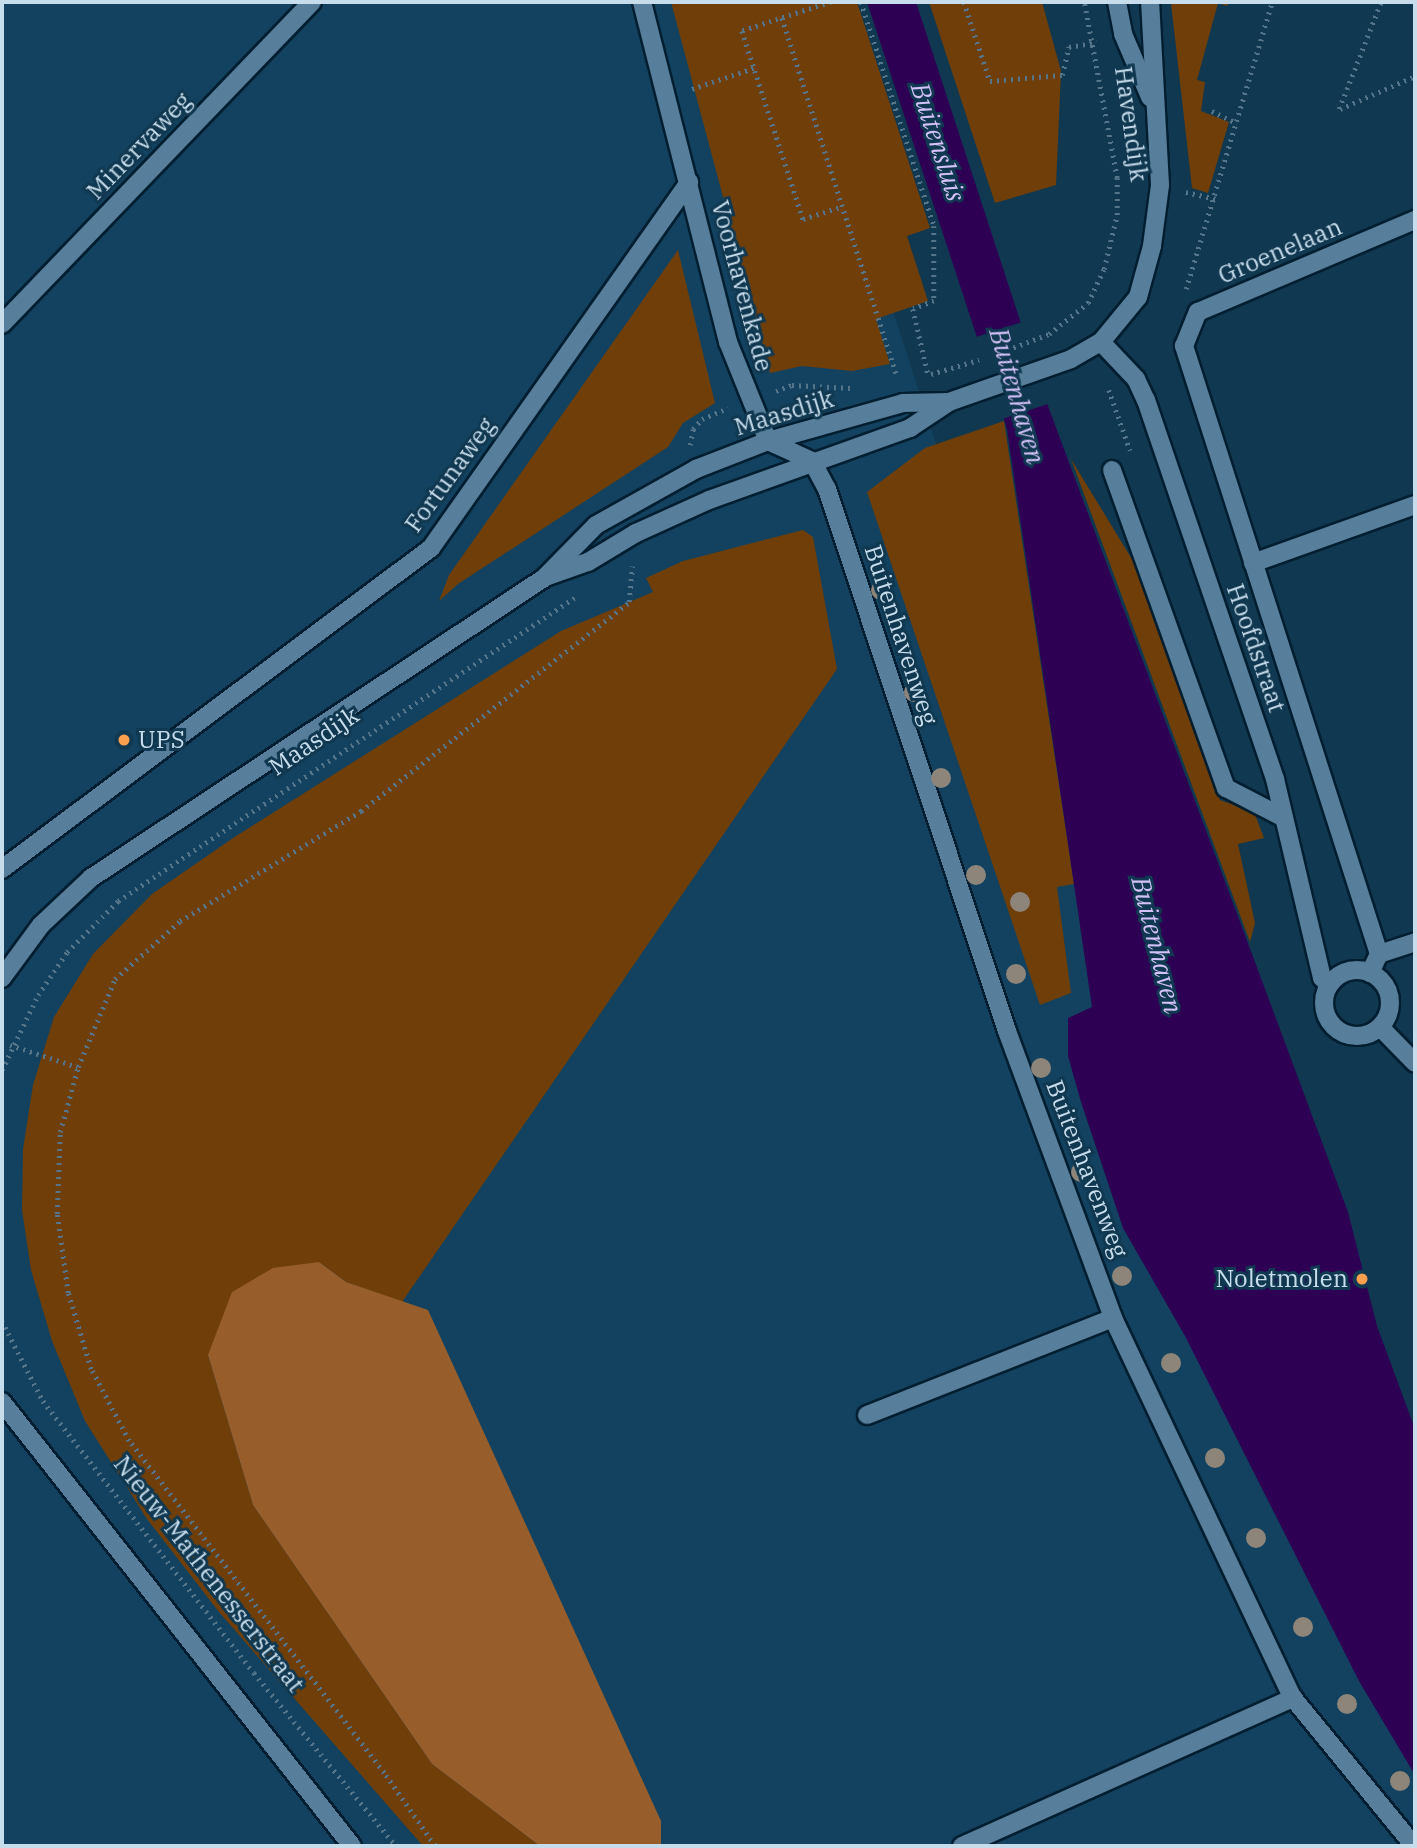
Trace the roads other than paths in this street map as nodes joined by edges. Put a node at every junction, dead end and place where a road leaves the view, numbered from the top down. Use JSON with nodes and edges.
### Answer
{"nodes":[{"id":1,"x":312,"y":2,"type":"edge"},
{"id":2,"x":642,"y":2,"type":"edge"},
{"id":3,"x":1117,"y":2,"type":"edge"},
{"id":4,"x":1150,"y":2,"type":"edge"},
{"id":5,"x":1153,"y":104,"type":"junction"},
{"id":6,"x":688,"y":182,"type":"junction"},
{"id":7,"x":1415,"y":220,"type":"edge"},
{"id":8,"x":2,"y":324,"type":"edge"},
{"id":9,"x":1101,"y":342,"type":"junction"},
{"id":10,"x":1184,"y":346,"type":"joint"},
{"id":11,"x":991,"y":387,"type":"joint"},
{"id":12,"x":949,"y":402,"type":"junction"},
{"id":13,"x":768,"y":441,"type":"junction"},
{"id":14,"x":812,"y":461,"type":"junction"},
{"id":15,"x":1112,"y":470,"type":"dead end"},
{"id":16,"x":1415,"y":505,"type":"edge"},
{"id":17,"x":1253,"y":563,"type":"junction"},
{"id":18,"x":544,"y":578,"type":"junction"},
{"id":19,"x":1284,"y":818,"type":"junction"},
{"id":20,"x":2,"y":869,"type":"edge"},
{"id":21,"x":1415,"y":942,"type":"edge"},
{"id":22,"x":1380,"y":954,"type":"junction"},
{"id":23,"x":1370,"y":973,"type":"junction"},
{"id":24,"x":2,"y":978,"type":"edge"},
{"id":25,"x":1330,"y":984,"type":"junction"},
{"id":26,"x":1380,"y":1027,"type":"junction"},
{"id":27,"x":1415,"y":1063,"type":"edge"},
{"id":28,"x":1114,"y":1318,"type":"junction"},
{"id":29,"x":2,"y":1402,"type":"edge"},
{"id":30,"x":867,"y":1415,"type":"dead end"},
{"id":31,"x":1293,"y":1698,"type":"junction"},
{"id":32,"x":352,"y":1846,"type":"edge"},
{"id":33,"x":962,"y":1846,"type":"edge"},
{"id":34,"x":1414,"y":1846,"type":"edge"}],
"edges":[{"from":1,"to":8,"type":"street","name":"Minervaweg"},
{"from":2,"to":6,"type":"street"},
{"from":3,"to":5,"type":"street","name":"Havendijk"},
{"from":4,"to":5,"type":"street","name":"Havendijk"},
{"from":5,"to":9,"type":"street","name":"Havendijk"},
{"from":6,"to":13,"type":"street","name":"Voorhavenkade"},
{"from":6,"to":20,"type":"street","name":"Fortunaweg"},
{"from":7,"to":10,"type":"street","name":"Groenelaan"},
{"from":9,"to":11,"type":"street","name":"Havendijk"},
{"from":9,"to":19,"type":"street","name":"Hoofdstraat"},
{"from":10,"to":17,"type":"street","name":"Hoofdstraat"},
{"from":11,"to":12,"type":"street","name":"Maasdijk"},
{"from":12,"to":13,"type":"street","name":"Maasdijk"},
{"from":12,"to":14,"type":"street","name":"Maasdijk"},
{"from":13,"to":14,"type":"street"},
{"from":13,"to":18,"type":"street","name":"Maasdijk"},
{"from":14,"to":18,"type":"street","name":"Maasdijk"},
{"from":14,"to":28,"type":"street","name":"Buitenhavenweg"},
{"from":15,"to":19,"type":"street"},
{"from":16,"to":17,"type":"street"},
{"from":17,"to":22,"type":"street","name":"Hoofdstraat"},
{"from":18,"to":24,"type":"street","name":"Maasdijk"},
{"from":19,"to":25,"type":"street","name":"Hoofdstraat"},
{"from":21,"to":22,"type":"street"},
{"from":22,"to":23,"type":"street"},
{"from":23,"to":25,"type":"street"},
{"from":23,"to":26,"type":"street"},
{"from":25,"to":26,"type":"street"},
{"from":26,"to":27,"type":"street"},
{"from":28,"to":30,"type":"street"},
{"from":28,"to":31,"type":"street","name":"Buitenhavenweg"},
{"from":29,"to":32,"type":"street"},
{"from":31,"to":33,"type":"street"},
{"from":31,"to":34,"type":"street","name":"Buitenhavenweg"}]}
